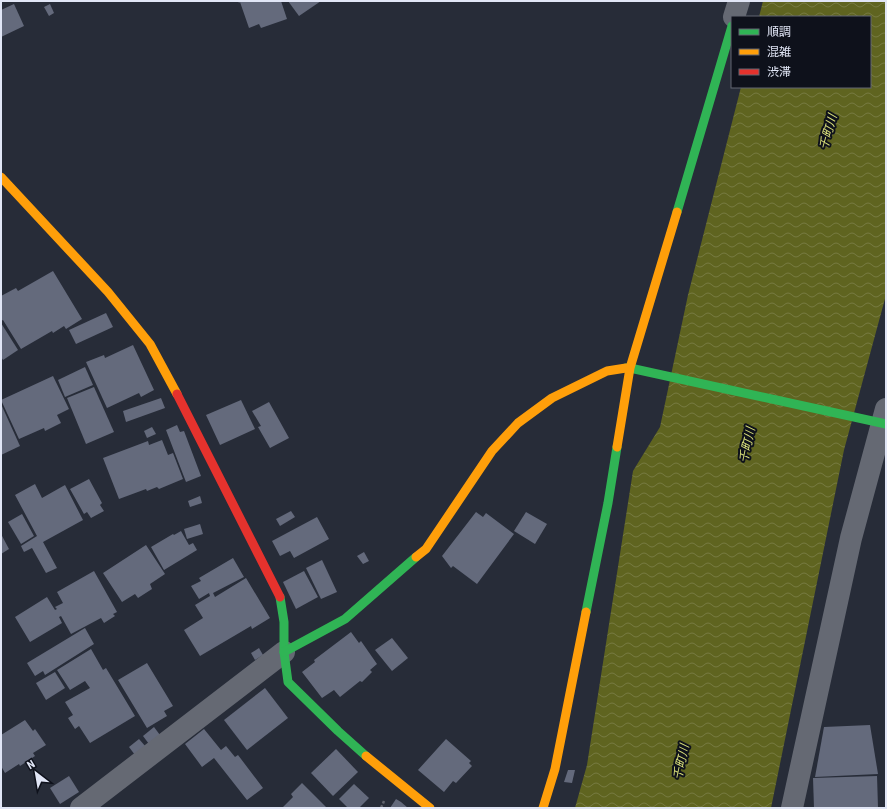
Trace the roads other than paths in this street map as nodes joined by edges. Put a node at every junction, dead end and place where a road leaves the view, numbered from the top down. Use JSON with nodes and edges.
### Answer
{"nodes":[{"id":1,"x":739,"y":1,"type":"edge"},
{"id":2,"x":734,"y":16,"type":"edge"},
{"id":3,"x":731,"y":29,"type":"edge"},
{"id":4,"x":1,"y":177,"type":"edge"},
{"id":5,"x":630,"y":368,"type":"junction"},
{"id":6,"x":885,"y":418,"type":"edge"},
{"id":7,"x":284,"y":652,"type":"junction"},
{"id":8,"x":81,"y":808,"type":"edge"},
{"id":9,"x":430,"y":808,"type":"edge"},
{"id":10,"x":543,"y":808,"type":"edge"},
{"id":11,"x":792,"y":808,"type":"edge"}],
"edges":[{"from":1,"to":2,"type":"street"},
{"from":3,"to":5,"type":"street"},
{"from":4,"to":7,"type":"street"},
{"from":5,"to":6,"type":"street"},
{"from":5,"to":7,"type":"street"},
{"from":5,"to":10,"type":"street"},
{"from":6,"to":11,"type":"street"},
{"from":7,"to":8,"type":"street"},
{"from":7,"to":9,"type":"street"}]}
